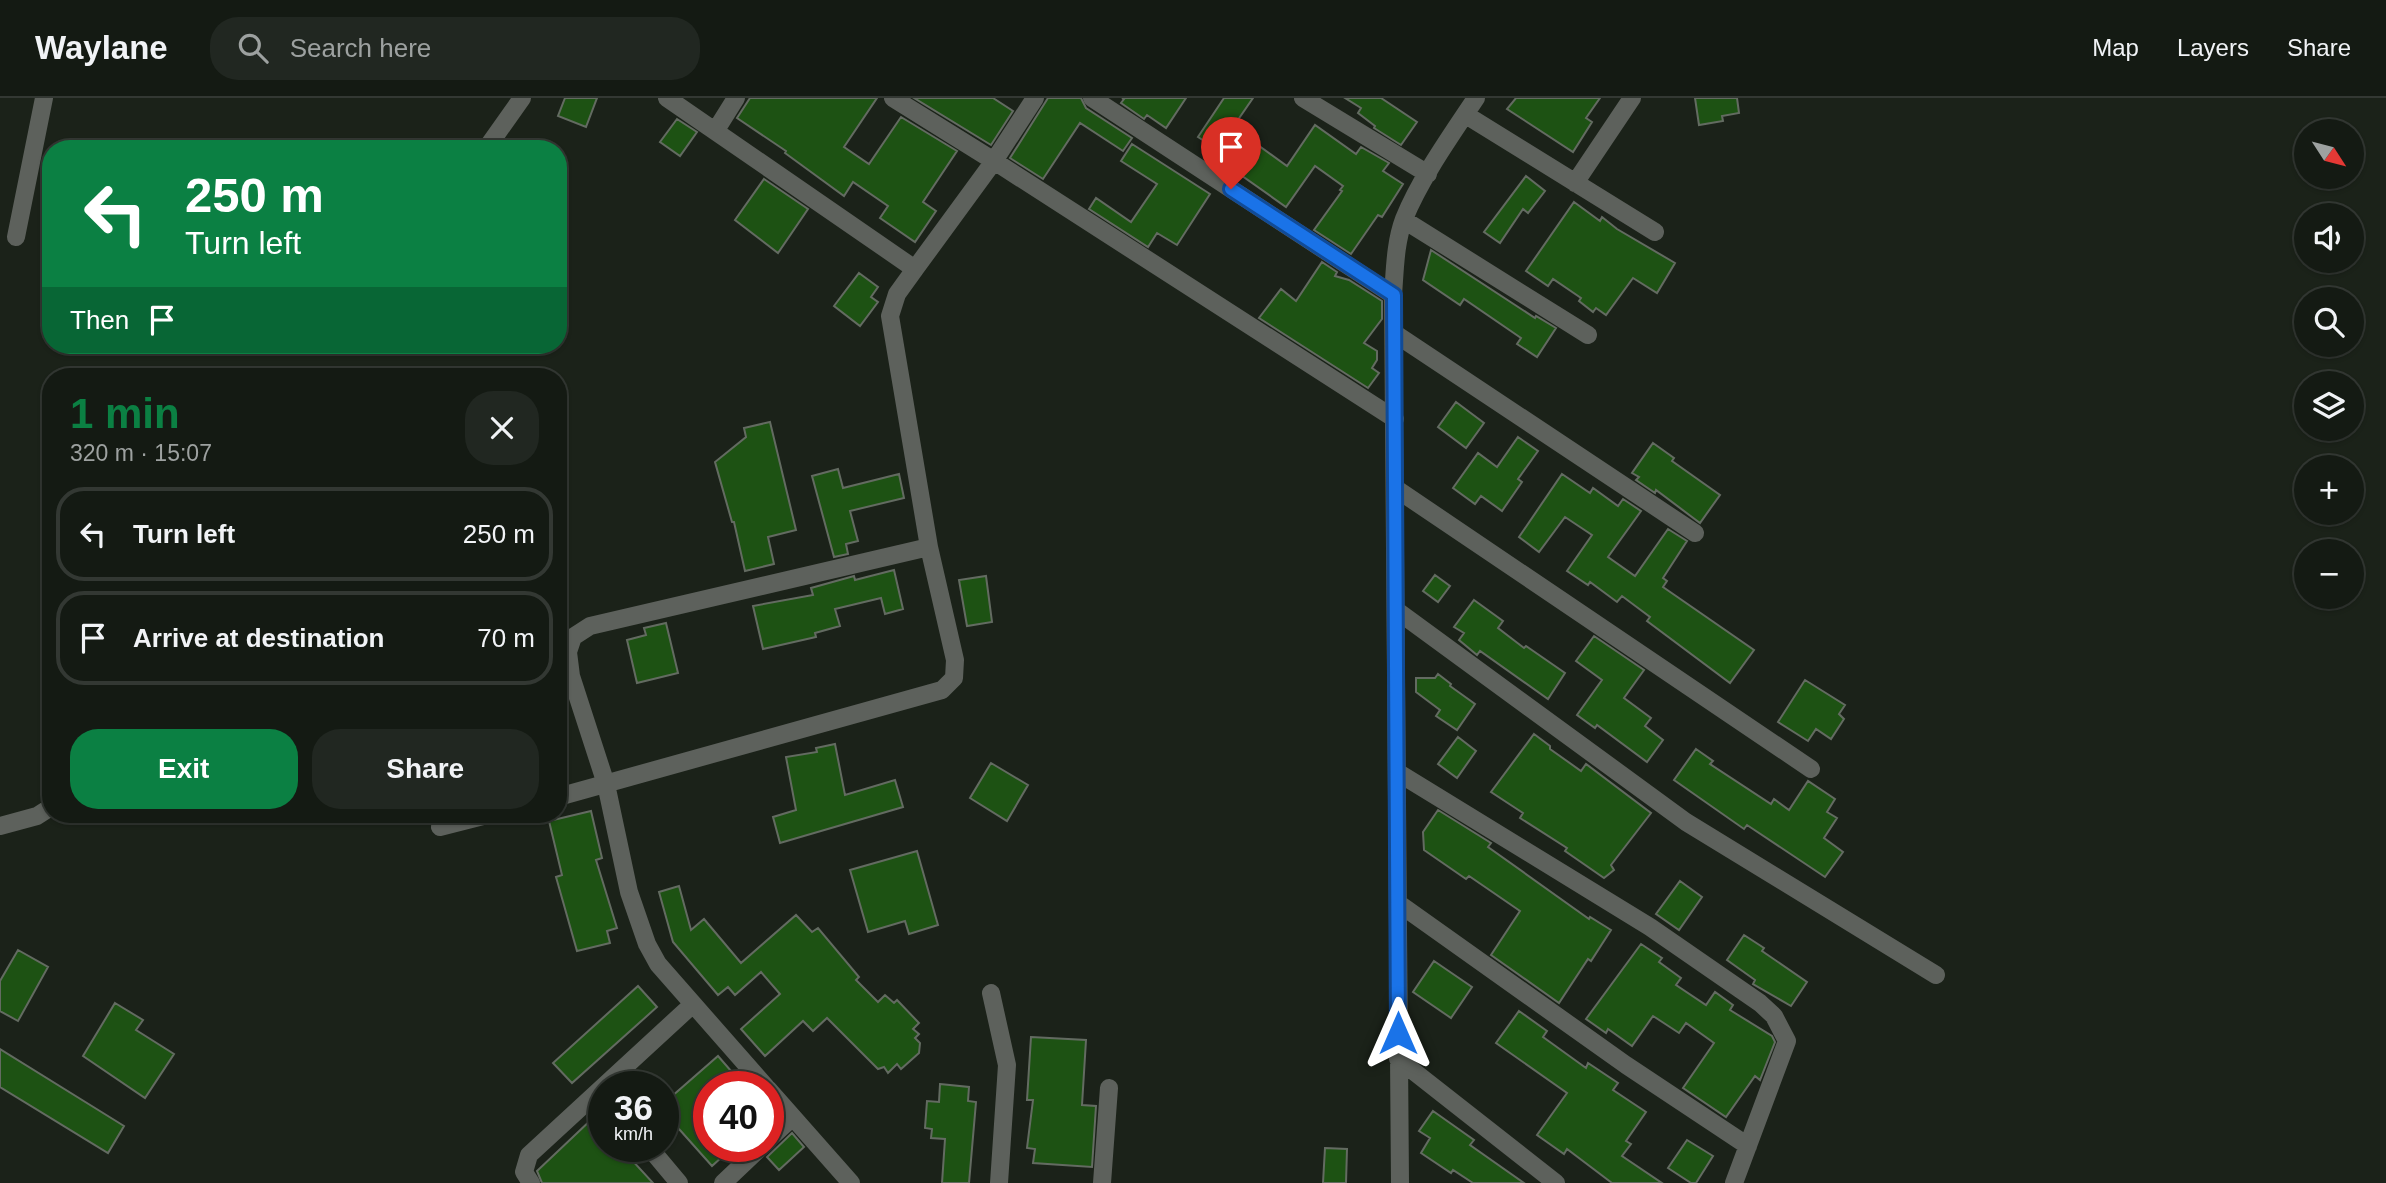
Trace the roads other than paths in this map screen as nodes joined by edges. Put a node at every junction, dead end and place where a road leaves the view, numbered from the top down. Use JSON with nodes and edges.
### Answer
{"nodes":[{"id":1,"x":44,"y":98,"type":"edge"},
{"id":2,"x":522,"y":98,"type":"edge"},
{"id":3,"x":667,"y":98,"type":"edge"},
{"id":4,"x":736,"y":98,"type":"edge"},
{"id":5,"x":893,"y":98,"type":"edge"},
{"id":6,"x":1035,"y":98,"type":"edge"},
{"id":7,"x":1092,"y":98,"type":"edge"},
{"id":8,"x":1303,"y":98,"type":"edge"},
{"id":9,"x":1476,"y":98,"type":"edge"},
{"id":10,"x":1632,"y":98,"type":"edge"},
{"id":11,"x":1465,"y":114,"type":"junction"},
{"id":12,"x":716,"y":130,"type":"junction"},
{"id":13,"x":492,"y":140,"type":"edge"},
{"id":14,"x":994,"y":160,"type":"junction"},
{"id":15,"x":1429,"y":174,"type":"junction"},
{"id":16,"x":1575,"y":183,"type":"junction"},
{"id":17,"x":1404,"y":220,"type":"junction"},
{"id":18,"x":1655,"y":232,"type":"dead end"},
{"id":19,"x":16,"y":237,"type":"dead end"},
{"id":20,"x":915,"y":269,"type":"junction"},
{"id":21,"x":1394,"y":295,"type":"junction"},
{"id":22,"x":1394,"y":333,"type":"junction"},
{"id":23,"x":1588,"y":335,"type":"dead end"},
{"id":24,"x":1395,"y":419,"type":"junction"},
{"id":25,"x":1395,"y":488,"type":"junction"},
{"id":26,"x":1695,"y":533,"type":"dead end"},
{"id":27,"x":929,"y":547,"type":"junction"},
{"id":28,"x":1396,"y":610,"type":"junction"},
{"id":29,"x":1811,"y":769,"type":"dead end"},
{"id":30,"x":1397,"y":772,"type":"junction"},
{"id":31,"x":606,"y":784,"type":"junction"},
{"id":32,"x":567,"y":795,"type":"edge"},
{"id":33,"x":42,"y":813,"type":"edge"},
{"id":34,"x":456,"y":823,"type":"edge"},
{"id":35,"x":0,"y":826,"type":"edge"},
{"id":36,"x":440,"y":827,"type":"dead end"},
{"id":37,"x":1398,"y":903,"type":"junction"},
{"id":38,"x":1936,"y":975,"type":"dead end"},
{"id":39,"x":991,"y":993,"type":"dead end"},
{"id":40,"x":693,"y":1004,"type":"junction"},
{"id":41,"x":1398,"y":1059,"type":"junction"},
{"id":42,"x":622,"y":1071,"type":"edge"},
{"id":43,"x":752,"y":1071,"type":"edge"},
{"id":44,"x":1109,"y":1088,"type":"dead end"},
{"id":45,"x":588,"y":1102,"type":"edge"},
{"id":46,"x":784,"y":1107,"type":"edge"},
{"id":47,"x":793,"y":1117,"type":"junction"},
{"id":48,"x":784,"y":1125,"type":"edge"},
{"id":49,"x":1748,"y":1146,"type":"junction"},
{"id":50,"x":661,"y":1162,"type":"edge"},
{"id":51,"x":745,"y":1162,"type":"edge"},
{"id":52,"x":531,"y":1183,"type":"edge"},
{"id":53,"x":679,"y":1183,"type":"edge"},
{"id":54,"x":723,"y":1183,"type":"edge"},
{"id":55,"x":851,"y":1183,"type":"edge"},
{"id":56,"x":999,"y":1183,"type":"edge"},
{"id":57,"x":1102,"y":1183,"type":"edge"},
{"id":58,"x":1400,"y":1183,"type":"edge"},
{"id":59,"x":1556,"y":1183,"type":"edge"},
{"id":60,"x":1734,"y":1183,"type":"edge"}],
"edges":[{"from":1,"to":19,"type":"street"},
{"from":2,"to":13,"type":"street"},
{"from":3,"to":12,"type":"street"},
{"from":4,"to":12,"type":"street"},
{"from":5,"to":14,"type":"street"},
{"from":6,"to":14,"type":"street"},
{"from":7,"to":21,"type":"street"},
{"from":8,"to":15,"type":"street"},
{"from":9,"to":11,"type":"street"},
{"from":10,"to":16,"type":"street"},
{"from":11,"to":15,"type":"street"},
{"from":11,"to":16,"type":"street"},
{"from":12,"to":20,"type":"street"},
{"from":14,"to":20,"type":"street"},
{"from":14,"to":24,"type":"street"},
{"from":15,"to":17,"type":"street"},
{"from":16,"to":18,"type":"street"},
{"from":17,"to":21,"type":"street"},
{"from":17,"to":23,"type":"street"},
{"from":20,"to":27,"type":"street"},
{"from":21,"to":22,"type":"street"},
{"from":22,"to":24,"type":"street"},
{"from":22,"to":26,"type":"street"},
{"from":24,"to":25,"type":"street"},
{"from":25,"to":28,"type":"street"},
{"from":25,"to":29,"type":"street"},
{"from":27,"to":31,"type":"street"},
{"from":27,"to":31,"type":"street"},
{"from":28,"to":30,"type":"street"},
{"from":28,"to":38,"type":"street"},
{"from":30,"to":37,"type":"street"},
{"from":30,"to":49,"type":"street"},
{"from":31,"to":32,"type":"street"},
{"from":31,"to":40,"type":"street"},
{"from":33,"to":35,"type":"street"},
{"from":34,"to":36,"type":"street"},
{"from":37,"to":41,"type":"street"},
{"from":37,"to":49,"type":"street"},
{"from":39,"to":56,"type":"street"},
{"from":40,"to":42,"type":"street"},
{"from":40,"to":43,"type":"street"},
{"from":41,"to":58,"type":"street"},
{"from":41,"to":59,"type":"street"},
{"from":44,"to":57,"type":"street"},
{"from":45,"to":52,"type":"street"},
{"from":46,"to":47,"type":"street"},
{"from":47,"to":48,"type":"street"},
{"from":47,"to":55,"type":"street"},
{"from":49,"to":60,"type":"street"},
{"from":50,"to":53,"type":"street"},
{"from":51,"to":54,"type":"street"}]}
